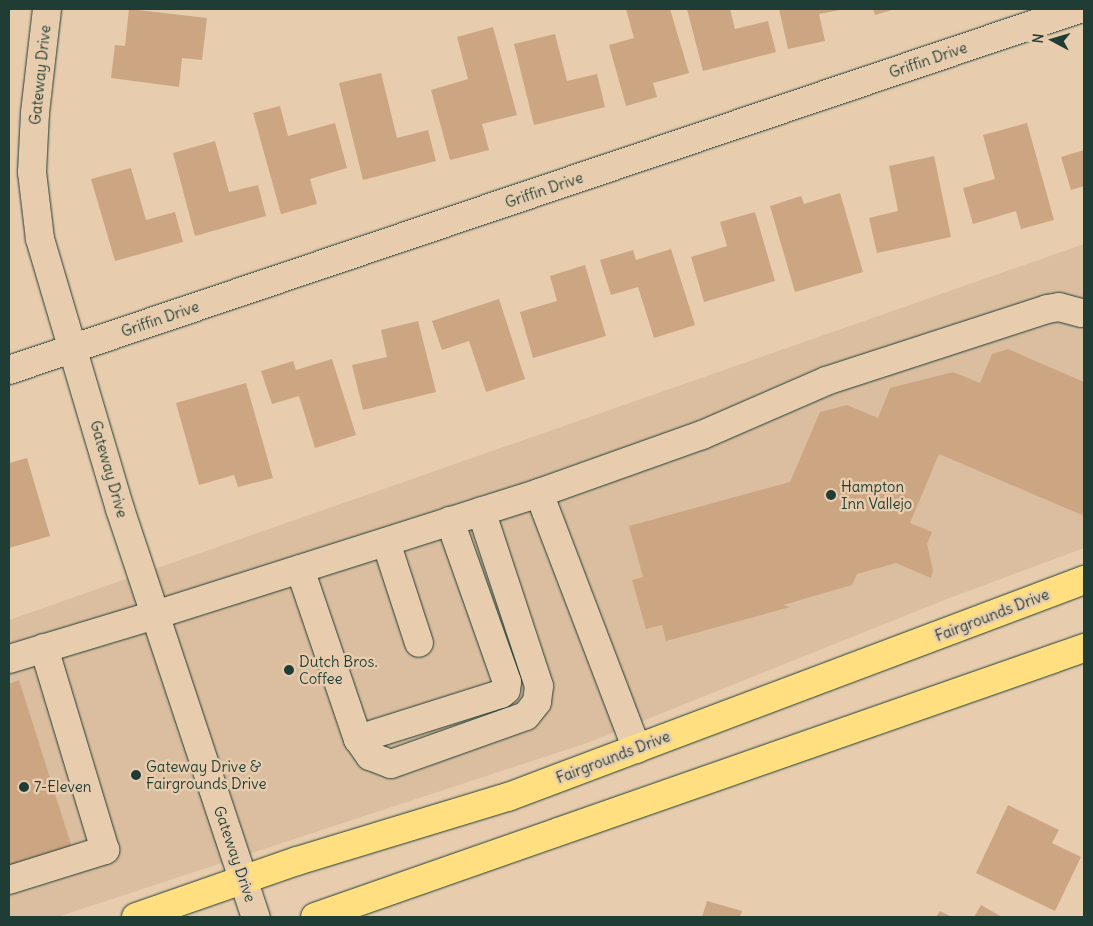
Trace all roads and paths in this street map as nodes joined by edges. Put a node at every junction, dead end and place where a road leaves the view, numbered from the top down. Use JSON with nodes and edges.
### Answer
{"nodes":[{"id":1,"x":47,"y":9,"type":"edge"},
{"id":2,"x":1080,"y":9,"type":"edge"},
{"id":3,"x":1083,"y":314,"type":"edge"},
{"id":4,"x":74,"y":348,"type":"junction"},
{"id":5,"x":9,"y":370,"type":"edge"},
{"id":6,"x":539,"y":493,"type":"junction"},
{"id":7,"x":481,"y":511,"type":"junction"},
{"id":8,"x":450,"y":521,"type":"junction"},
{"id":9,"x":386,"y":542,"type":"junction"},
{"id":10,"x":300,"y":569,"type":"junction"},
{"id":11,"x":1084,"y":580,"type":"edge"},
{"id":12,"x":156,"y":615,"type":"junction"},
{"id":13,"x":419,"y":643,"type":"dead end"},
{"id":14,"x":44,"y":648,"type":"junction"},
{"id":15,"x":1084,"y":648,"type":"edge"},
{"id":16,"x":9,"y":659,"type":"edge"},
{"id":17,"x":358,"y":739,"type":"junction"},
{"id":18,"x":637,"y":748,"type":"junction"},
{"id":19,"x":9,"y":880,"type":"edge"},
{"id":20,"x":243,"y":880,"type":"junction"},
{"id":21,"x":136,"y":917,"type":"edge"},
{"id":22,"x":256,"y":917,"type":"edge"},
{"id":23,"x":315,"y":917,"type":"edge"}],
"edges":[{"from":1,"to":4,"type":"street","name":"Gateway Drive"},
{"from":2,"to":4,"type":"street","name":"Griffin Drive"},
{"from":3,"to":6,"type":"street"},
{"from":4,"to":5,"type":"street","name":"Griffin Drive"},
{"from":4,"to":12,"type":"street","name":"Gateway Drive"},
{"from":6,"to":7,"type":"street"},
{"from":6,"to":18,"type":"street"},
{"from":7,"to":8,"type":"street"},
{"from":7,"to":17,"type":"street"},
{"from":8,"to":9,"type":"street"},
{"from":8,"to":17,"type":"street"},
{"from":9,"to":10,"type":"street"},
{"from":9,"to":13,"type":"street"},
{"from":10,"to":12,"type":"street"},
{"from":10,"to":17,"type":"street"},
{"from":11,"to":18,"type":"main road","name":"Fairgrounds Drive"},
{"from":12,"to":14,"type":"street"},
{"from":12,"to":20,"type":"street","name":"Gateway Drive"},
{"from":14,"to":16,"type":"street"},
{"from":14,"to":19,"type":"street"},
{"from":15,"to":23,"type":"main road"},
{"from":18,"to":20,"type":"main road","name":"Fairgrounds Drive"},
{"from":20,"to":21,"type":"main road","name":"Fairgrounds Drive"},
{"from":20,"to":22,"type":"street","name":"Gateway Drive"}]}
